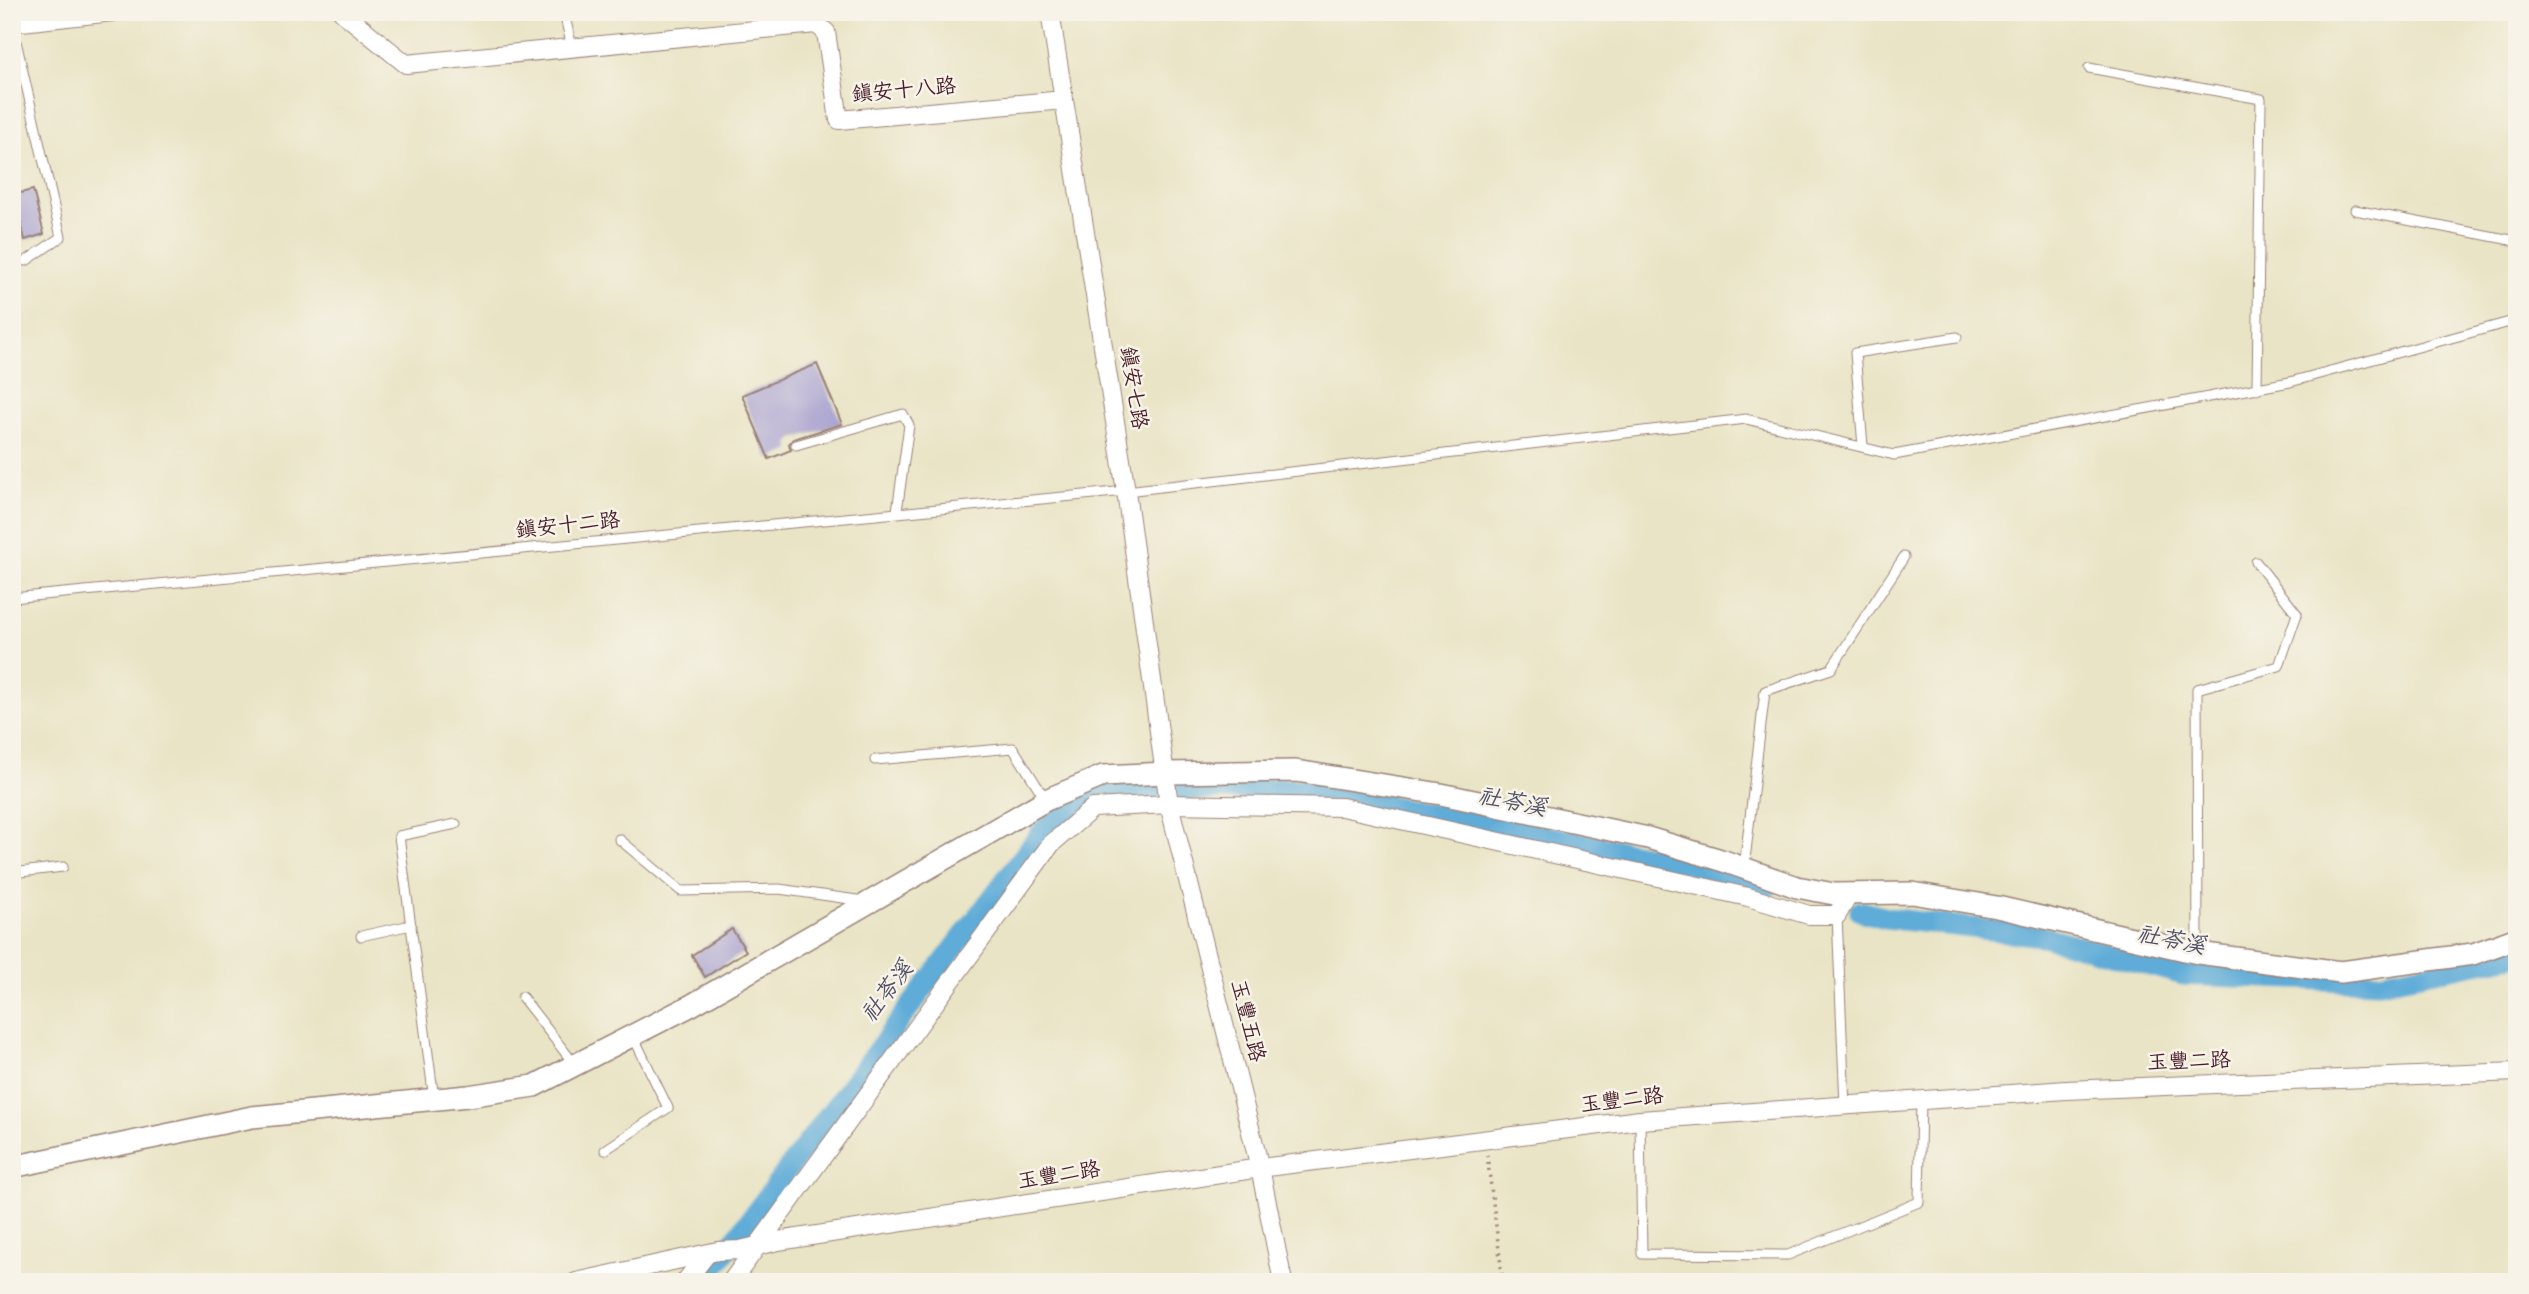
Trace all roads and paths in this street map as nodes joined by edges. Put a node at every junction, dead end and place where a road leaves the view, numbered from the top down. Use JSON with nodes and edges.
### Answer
{"nodes":[{"id":1,"x":113,"y":12,"type":"edge"},
{"id":2,"x":342,"y":12,"type":"edge"},
{"id":3,"x":564,"y":12,"type":"edge"},
{"id":4,"x":1050,"y":12,"type":"edge"},
{"id":5,"x":12,"y":24,"type":"edge"},
{"id":6,"x":572,"y":48,"type":"junction"},
{"id":7,"x":2089,"y":68,"type":"dead end"},
{"id":8,"x":1064,"y":100,"type":"junction"},
{"id":9,"x":2355,"y":210,"type":"dead end"},
{"id":10,"x":2517,"y":244,"type":"edge"},
{"id":11,"x":26,"y":261,"type":"dead end"},
{"id":12,"x":2517,"y":320,"type":"edge"},
{"id":13,"x":1957,"y":337,"type":"dead end"},
{"id":14,"x":2256,"y":389,"type":"junction"},
{"id":15,"x":796,"y":444,"type":"dead end"},
{"id":16,"x":1863,"y":446,"type":"junction"},
{"id":17,"x":1126,"y":491,"type":"junction"},
{"id":18,"x":897,"y":511,"type":"junction"},
{"id":19,"x":1905,"y":557,"type":"dead end"},
{"id":20,"x":2256,"y":562,"type":"dead end"},
{"id":21,"x":12,"y":598,"type":"edge"},
{"id":22,"x":875,"y":760,"type":"dead end"},
{"id":23,"x":1166,"y":772,"type":"junction"},
{"id":24,"x":1046,"y":800,"type":"junction"},
{"id":25,"x":1169,"y":804,"type":"junction"},
{"id":26,"x":456,"y":824,"type":"dead end"},
{"id":27,"x":619,"y":839,"type":"dead end"},
{"id":28,"x":63,"y":867,"type":"dead end"},
{"id":29,"x":1744,"y":868,"type":"junction"},
{"id":30,"x":12,"y":873,"type":"edge"},
{"id":31,"x":1849,"y":894,"type":"junction"},
{"id":32,"x":869,"y":902,"type":"junction"},
{"id":33,"x":1837,"y":915,"type":"junction"},
{"id":34,"x":411,"y":925,"type":"junction"},
{"id":35,"x":362,"y":936,"type":"dead end"},
{"id":36,"x":2517,"y":938,"type":"edge"},
{"id":37,"x":2198,"y":953,"type":"junction"},
{"id":38,"x":522,"y":998,"type":"dead end"},
{"id":39,"x":633,"y":1035,"type":"junction"},
{"id":40,"x":575,"y":1065,"type":"junction"},
{"id":41,"x":2517,"y":1072,"type":"edge"},
{"id":42,"x":1921,"y":1098,"type":"junction"},
{"id":43,"x":434,"y":1099,"type":"junction"},
{"id":44,"x":1845,"y":1106,"type":"junction"},
{"id":45,"x":1640,"y":1119,"type":"junction"},
{"id":46,"x":1485,"y":1140,"type":"junction"},
{"id":47,"x":605,"y":1150,"type":"dead end"},
{"id":48,"x":12,"y":1167,"type":"edge"},
{"id":49,"x":1260,"y":1168,"type":"junction"},
{"id":50,"x":759,"y":1244,"type":"junction"},
{"id":51,"x":712,"y":1253,"type":"junction"},
{"id":52,"x":576,"y":1282,"type":"edge"},
{"id":53,"x":685,"y":1282,"type":"edge"},
{"id":54,"x":731,"y":1282,"type":"edge"},
{"id":55,"x":1283,"y":1282,"type":"edge"},
{"id":56,"x":1503,"y":1282,"type":"edge"}],
"edges":[{"from":1,"to":5,"type":"street"},
{"from":2,"to":6,"type":"street","name":"鎮安十八路"},
{"from":3,"to":6,"type":"lane"},
{"from":4,"to":8,"type":"street","name":"鎮安七路"},
{"from":5,"to":11,"type":"lane"},
{"from":6,"to":8,"type":"street","name":"鎮安十八路"},
{"from":7,"to":14,"type":"lane"},
{"from":8,"to":17,"type":"street","name":"鎮安七路"},
{"from":9,"to":10,"type":"lane"},
{"from":12,"to":14,"type":"lane","name":"鎮安十二路"},
{"from":13,"to":16,"type":"lane"},
{"from":14,"to":16,"type":"lane","name":"鎮安十二路"},
{"from":15,"to":18,"type":"lane"},
{"from":16,"to":17,"type":"lane","name":"鎮安十二路"},
{"from":17,"to":18,"type":"lane","name":"鎮安十二路"},
{"from":17,"to":23,"type":"street","name":"鎮安七路"},
{"from":18,"to":21,"type":"lane","name":"鎮安十二路"},
{"from":19,"to":29,"type":"lane"},
{"from":20,"to":37,"type":"lane"},
{"from":22,"to":24,"type":"lane"},
{"from":23,"to":24,"type":"street"},
{"from":23,"to":25,"type":"street","name":"玉豐五路"},
{"from":23,"to":29,"type":"street"},
{"from":24,"to":32,"type":"street"},
{"from":25,"to":33,"type":"street"},
{"from":25,"to":49,"type":"street","name":"玉豐五路"},
{"from":25,"to":50,"type":"street"},
{"from":26,"to":34,"type":"lane"},
{"from":27,"to":32,"type":"lane"},
{"from":28,"to":30,"type":"lane"},
{"from":29,"to":31,"type":"street"},
{"from":31,"to":33,"type":"street"},
{"from":31,"to":37,"type":"street"},
{"from":32,"to":39,"type":"street"},
{"from":33,"to":44,"type":"lane"},
{"from":34,"to":35,"type":"lane"},
{"from":34,"to":43,"type":"lane"},
{"from":36,"to":37,"type":"street"},
{"from":38,"to":40,"type":"lane"},
{"from":39,"to":40,"type":"street"},
{"from":39,"to":47,"type":"lane"},
{"from":40,"to":43,"type":"street"},
{"from":41,"to":42,"type":"street","name":"玉豐二路"},
{"from":42,"to":44,"type":"street","name":"玉豐二路"},
{"from":42,"to":45,"type":"lane"},
{"from":43,"to":48,"type":"street"},
{"from":44,"to":45,"type":"street","name":"玉豐二路"},
{"from":45,"to":46,"type":"street","name":"玉豐二路"},
{"from":46,"to":49,"type":"street","name":"玉豐二路"},
{"from":46,"to":56,"type":"path"},
{"from":49,"to":50,"type":"street","name":"玉豐二路"},
{"from":49,"to":55,"type":"street","name":"玉豐五路"},
{"from":50,"to":51,"type":"street","name":"玉豐二路"},
{"from":50,"to":54,"type":"street"},
{"from":51,"to":52,"type":"street"},
{"from":51,"to":53,"type":"street"}]}
